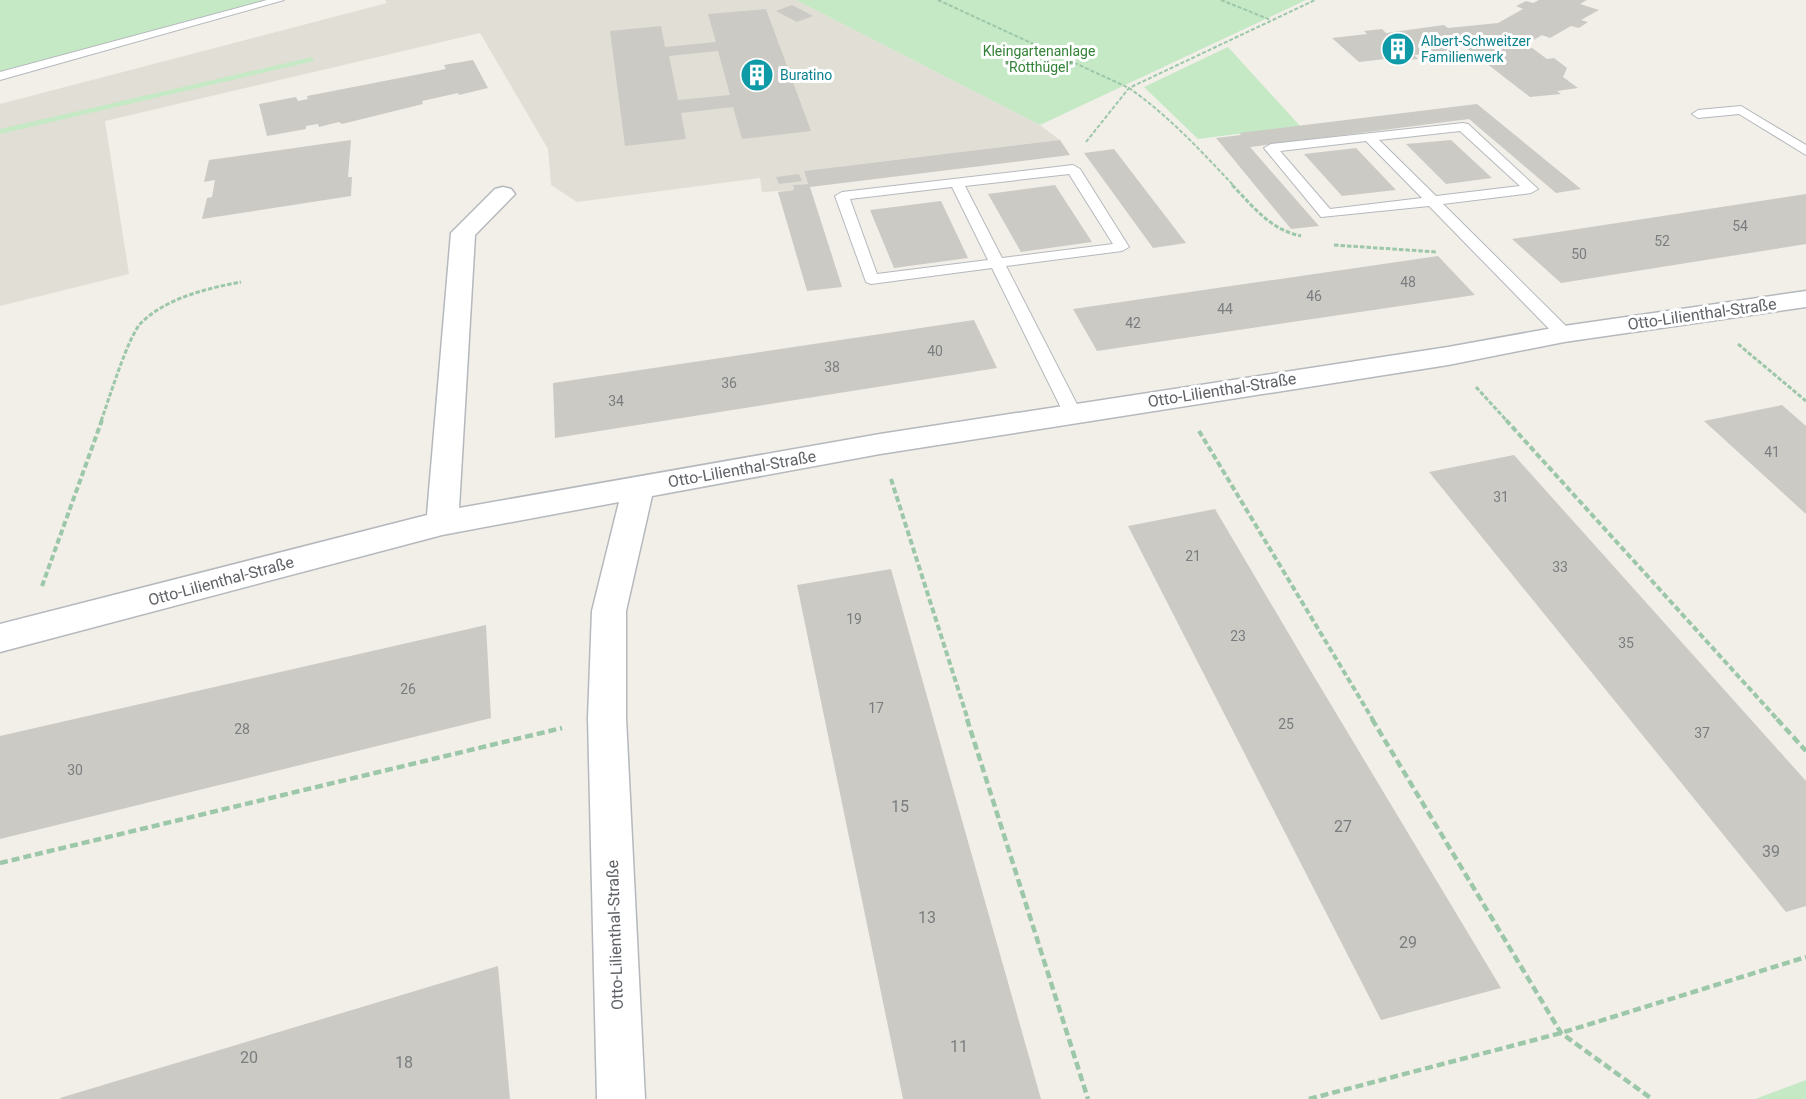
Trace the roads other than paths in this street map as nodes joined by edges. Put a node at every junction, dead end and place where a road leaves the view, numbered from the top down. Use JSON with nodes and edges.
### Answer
{"nodes":[{"id":1,"x":279,"y":0,"type":"edge"},
{"id":2,"x":0,"y":76,"type":"edge"},
{"id":3,"x":1698,"y":114,"type":"dead end"},
{"id":4,"x":1369,"y":137,"type":"junction"},
{"id":5,"x":1806,"y":151,"type":"edge"},
{"id":6,"x":957,"y":183,"type":"junction"},
{"id":7,"x":503,"y":194,"type":"dead end"},
{"id":8,"x":1431,"y":201,"type":"junction"},
{"id":9,"x":998,"y":263,"type":"junction"},
{"id":10,"x":1806,"y":299,"type":"edge"},
{"id":11,"x":1564,"y":334,"type":"junction"},
{"id":12,"x":1073,"y":414,"type":"junction"},
{"id":13,"x":638,"y":487,"type":"junction"},
{"id":14,"x":442,"y":523,"type":"junction"},
{"id":15,"x":13,"y":635,"type":"edge"},
{"id":16,"x":621,"y":1099,"type":"edge"}],
"edges":[{"from":1,"to":2,"type":"lane"},
{"from":3,"to":5,"type":"lane"},
{"from":4,"to":8,"type":"lane"},
{"from":4,"to":8,"type":"lane"},
{"from":4,"to":8,"type":"lane"},
{"from":6,"to":9,"type":"lane"},
{"from":6,"to":9,"type":"lane"},
{"from":6,"to":9,"type":"lane"},
{"from":7,"to":14,"type":"street"},
{"from":8,"to":11,"type":"lane"},
{"from":9,"to":12,"type":"lane"},
{"from":10,"to":11,"type":"street","name":"Otto-Lilienthal-Straße"},
{"from":11,"to":12,"type":"street","name":"Otto-Lilienthal-Straße"},
{"from":12,"to":13,"type":"street","name":"Otto-Lilienthal-Straße"},
{"from":13,"to":14,"type":"street","name":"Otto-Lilienthal-Straße"},
{"from":13,"to":16,"type":"street","name":"Otto-Lilienthal-Straße"},
{"from":14,"to":15,"type":"street","name":"Otto-Lilienthal-Straße"}]}
